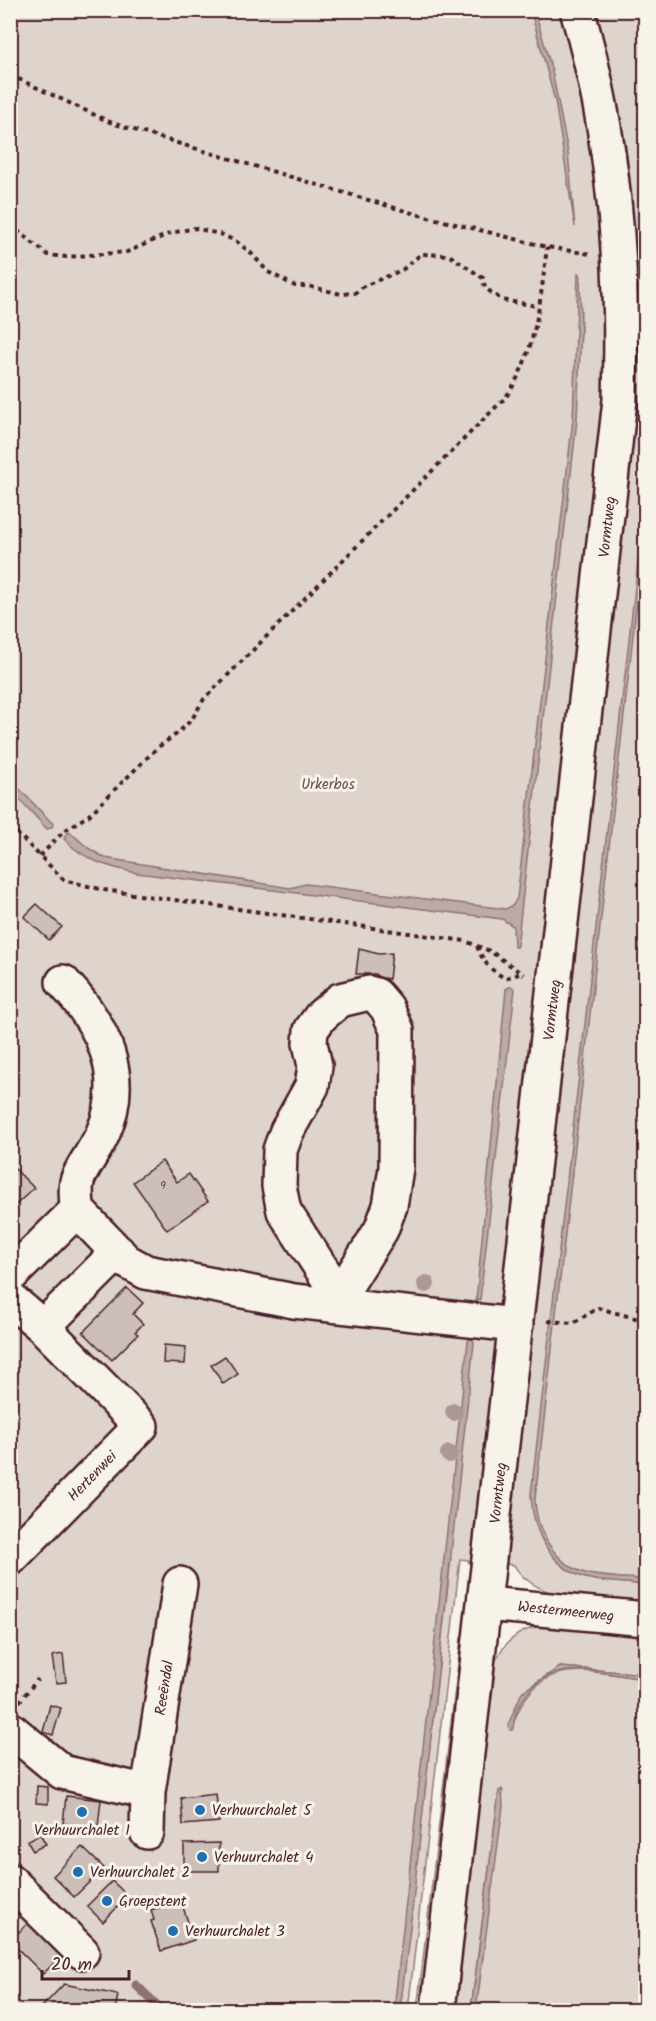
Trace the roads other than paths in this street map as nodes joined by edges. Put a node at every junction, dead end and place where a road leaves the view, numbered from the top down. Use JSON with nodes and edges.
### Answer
{"nodes":[{"id":1,"x":577,"y":10,"type":"edge"},
{"id":2,"x":63,"y":982,"type":"dead end"},
{"id":3,"x":77,"y":1209,"type":"junction"},
{"id":4,"x":118,"y":1252,"type":"junction"},
{"id":5,"x":10,"y":1275,"type":"edge"},
{"id":6,"x":10,"y":1299,"type":"edge"},
{"id":7,"x":339,"y":1301,"type":"junction"},
{"id":8,"x":529,"y":1323,"type":"junction"},
{"id":9,"x":43,"y":1327,"type":"junction"},
{"id":10,"x":10,"y":1560,"type":"edge"},
{"id":11,"x":180,"y":1584,"type":"dead end"},
{"id":12,"x":486,"y":1604,"type":"junction"},
{"id":13,"x":645,"y":1619,"type":"edge"},
{"id":14,"x":13,"y":1717,"type":"edge"},
{"id":15,"x":148,"y":1792,"type":"junction"},
{"id":16,"x":147,"y":1832,"type":"dead end"},
{"id":17,"x":10,"y":1881,"type":"edge"},
{"id":18,"x":82,"y":1952,"type":"dead end"},
{"id":19,"x":438,"y":2010,"type":"edge"}],
"edges":[{"from":1,"to":8,"type":"street","name":"Vormtweg"},
{"from":2,"to":3,"type":"street"},
{"from":3,"to":4,"type":"street"},
{"from":3,"to":5,"type":"street"},
{"from":4,"to":7,"type":"street"},
{"from":4,"to":9,"type":"street"},
{"from":6,"to":9,"type":"street"},
{"from":7,"to":7,"type":"street"},
{"from":7,"to":8,"type":"street"},
{"from":8,"to":12,"type":"street","name":"Vormtweg"},
{"from":9,"to":10,"type":"street","name":"Hertenwei"},
{"from":11,"to":15,"type":"street","name":"Reeëndal"},
{"from":12,"to":13,"type":"street","name":"Westermeerweg"},
{"from":12,"to":19,"type":"street","name":"Vormtweg"},
{"from":14,"to":15,"type":"street"},
{"from":15,"to":16,"type":"street","name":"Reeëndal"},
{"from":17,"to":18,"type":"street"}]}
